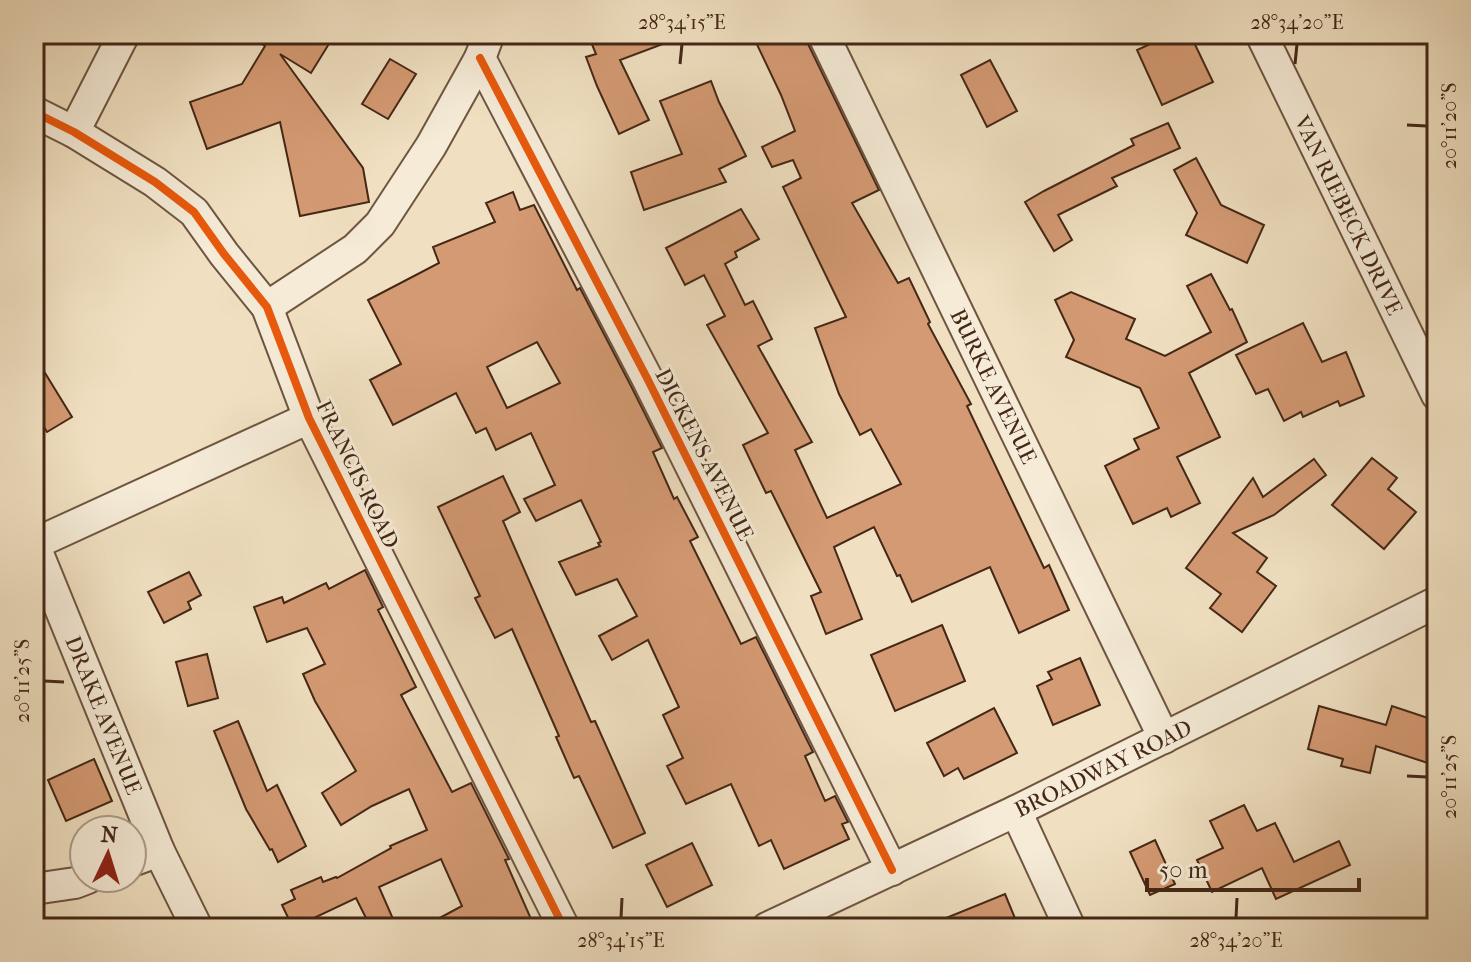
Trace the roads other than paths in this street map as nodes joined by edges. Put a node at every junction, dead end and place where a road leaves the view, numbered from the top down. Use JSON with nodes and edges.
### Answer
{"nodes":[{"id":1,"x":124,"y":34,"type":"edge"},
{"id":2,"x":823,"y":34,"type":"edge"},
{"id":3,"x":1261,"y":34,"type":"edge"},
{"id":4,"x":484,"y":46,"type":"edge"},
{"id":5,"x":34,"y":112,"type":"edge"},
{"id":6,"x":74,"y":132,"type":"junction"},
{"id":7,"x":267,"y":307,"type":"junction"},
{"id":8,"x":1437,"y":395,"type":"edge"},
{"id":9,"x":309,"y":418,"type":"junction"},
{"id":10,"x":34,"y":544,"type":"edge"},
{"id":11,"x":1437,"y":602,"type":"edge"},
{"id":12,"x":1164,"y":738,"type":"junction"},
{"id":13,"x":1016,"y":811,"type":"junction"},
{"id":14,"x":131,"y":814,"type":"edge"},
{"id":15,"x":148,"y":859,"type":"edge"},
{"id":16,"x":892,"y":870,"type":"junction"},
{"id":17,"x":68,"y":884,"type":"edge"},
{"id":18,"x":34,"y":889,"type":"edge"},
{"id":19,"x":197,"y":928,"type":"edge"},
{"id":20,"x":564,"y":928,"type":"edge"},
{"id":21,"x":767,"y":928,"type":"edge"},
{"id":22,"x":1070,"y":928,"type":"edge"}],
"edges":[{"from":1,"to":6,"type":"street"},
{"from":2,"to":12,"type":"street","name":"BURKE AVENUE"},
{"from":3,"to":8,"type":"street","name":"VAN RIEBECK DRIVE"},
{"from":4,"to":7,"type":"street"},
{"from":4,"to":16,"type":"street","name":"DICKENS AVENUE"},
{"from":5,"to":6,"type":"street","name":"FRANCIS ROAD"},
{"from":6,"to":7,"type":"street","name":"FRANCIS ROAD"},
{"from":7,"to":9,"type":"street","name":"FRANCIS ROAD"},
{"from":9,"to":10,"type":"street"},
{"from":9,"to":20,"type":"street","name":"FRANCIS ROAD"},
{"from":10,"to":14,"type":"street","name":"DRAKE AVENUE"},
{"from":11,"to":12,"type":"street","name":"BROADWAY ROAD"},
{"from":12,"to":13,"type":"street","name":"BROADWAY ROAD"},
{"from":13,"to":16,"type":"street","name":"BROADWAY ROAD"},
{"from":13,"to":22,"type":"street"},
{"from":15,"to":19,"type":"street","name":"DRAKE AVENUE"},
{"from":16,"to":21,"type":"street","name":"BROADWAY ROAD"},
{"from":17,"to":18,"type":"street"}]}
